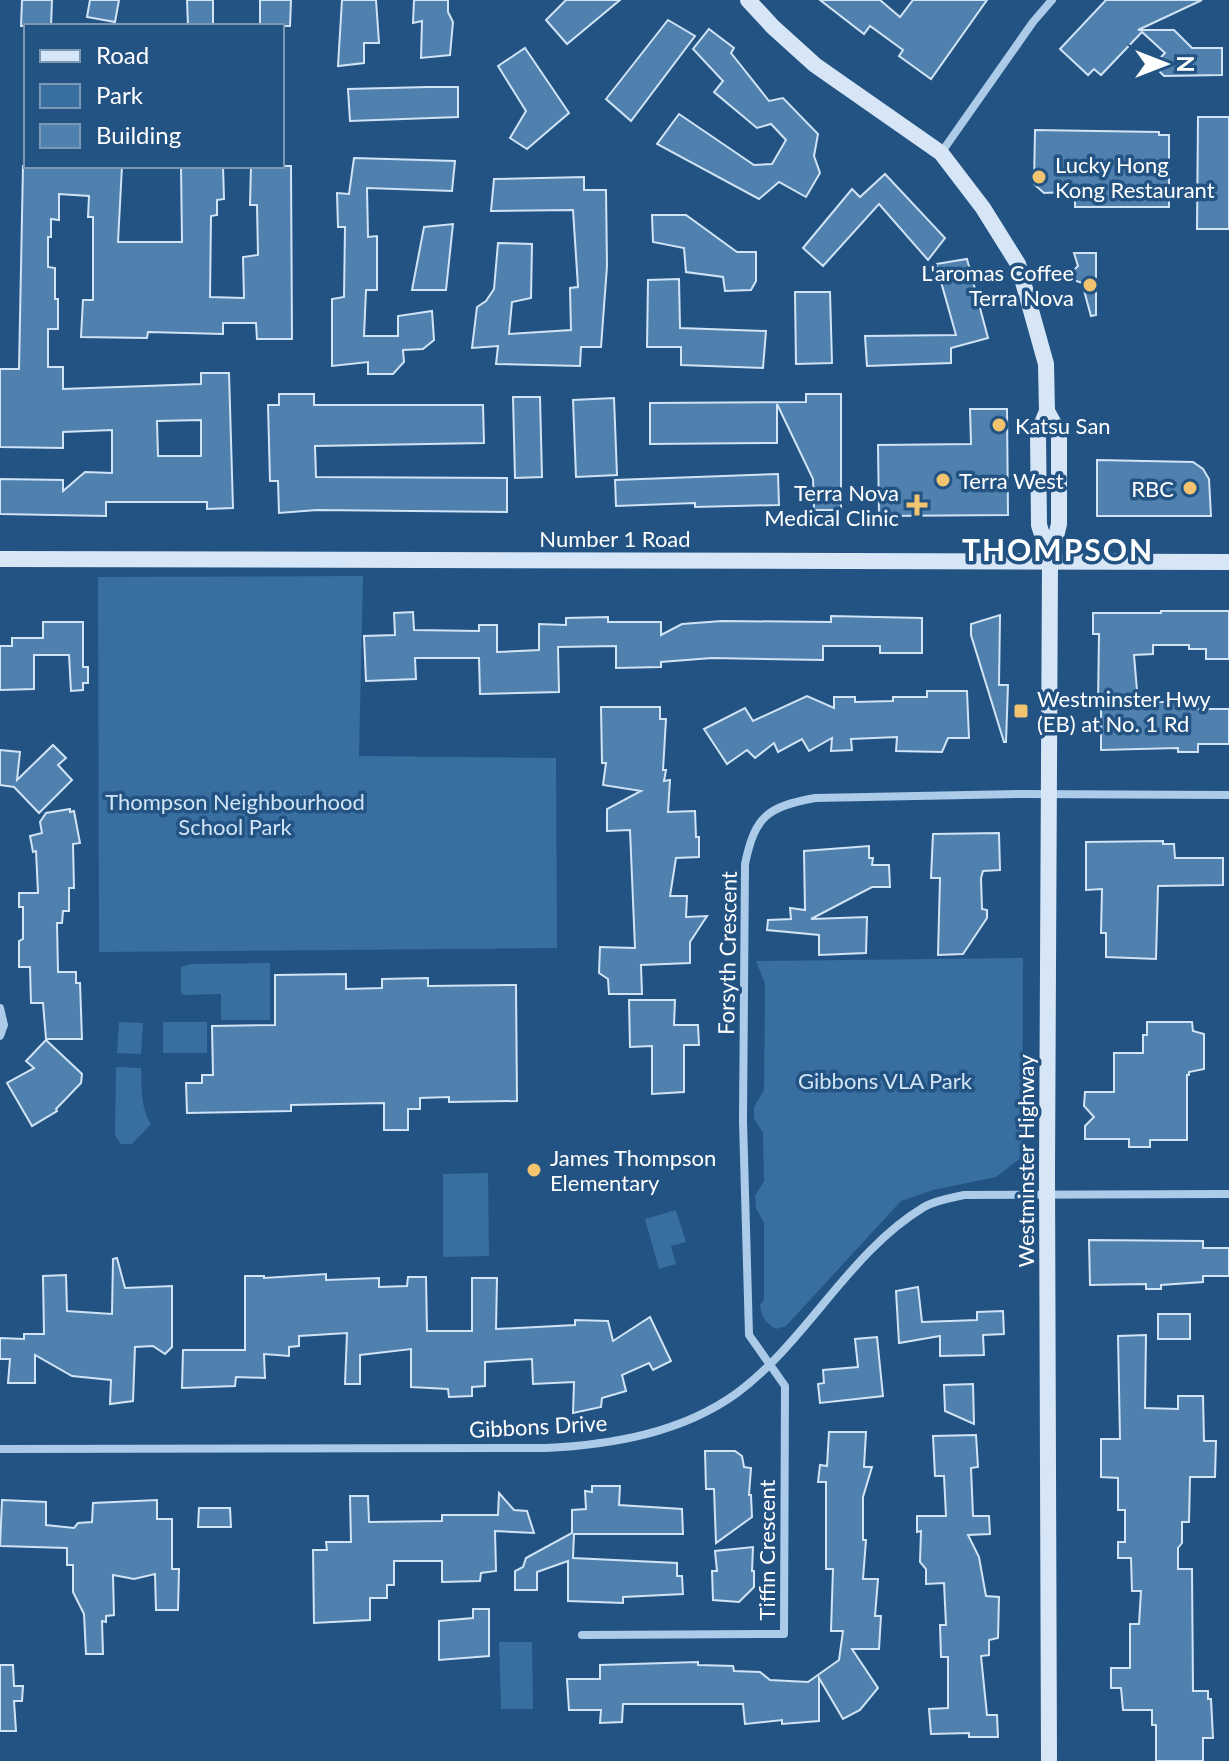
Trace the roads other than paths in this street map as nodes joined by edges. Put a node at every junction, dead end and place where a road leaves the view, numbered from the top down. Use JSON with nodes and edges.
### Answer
{"nodes":[{"id":1,"x":748,"y":0,"type":"edge"},
{"id":2,"x":1052,"y":0,"type":"edge"},
{"id":3,"x":941,"y":153,"type":"junction"},
{"id":4,"x":0,"y":559,"type":"edge"},
{"id":5,"x":1050,"y":561,"type":"junction"},
{"id":6,"x":1229,"y":562,"type":"edge"},
{"id":7,"x":1048,"y":794,"type":"junction"},
{"id":8,"x":1229,"y":795,"type":"edge"},
{"id":9,"x":0,"y":1008,"type":"edge"},
{"id":10,"x":0,"y":1036,"type":"edge"},
{"id":11,"x":1047,"y":1194,"type":"junction"},
{"id":12,"x":1229,"y":1194,"type":"edge"},
{"id":13,"x":771,"y":1363,"type":"junction"},
{"id":14,"x":0,"y":1449,"type":"edge"},
{"id":15,"x":582,"y":1635,"type":"dead end"},
{"id":16,"x":1049,"y":1761,"type":"edge"}],
"edges":[{"from":1,"to":3,"type":"main road","name":"Westminster Highway"},
{"from":2,"to":3,"type":"street"},
{"from":3,"to":5,"type":"main road","name":"Westminster Highway"},
{"from":4,"to":5,"type":"main road","name":"Number 1 Road"},
{"from":5,"to":6,"type":"main road","name":"Number 1 Road"},
{"from":5,"to":7,"type":"main road","name":"Westminster Highway"},
{"from":7,"to":8,"type":"street","name":"Forsyth Crescent"},
{"from":7,"to":11,"type":"main road","name":"Westminster Highway"},
{"from":7,"to":13,"type":"street","name":"Forsyth Crescent"},
{"from":9,"to":10,"type":"street"},
{"from":11,"to":12,"type":"street","name":"Gibbons Drive"},
{"from":11,"to":13,"type":"street","name":"Gibbons Drive"},
{"from":11,"to":16,"type":"main road","name":"Westminster Highway"},
{"from":13,"to":14,"type":"street","name":"Gibbons Drive"},
{"from":13,"to":15,"type":"street","name":"Tiffin Crescent"}]}
